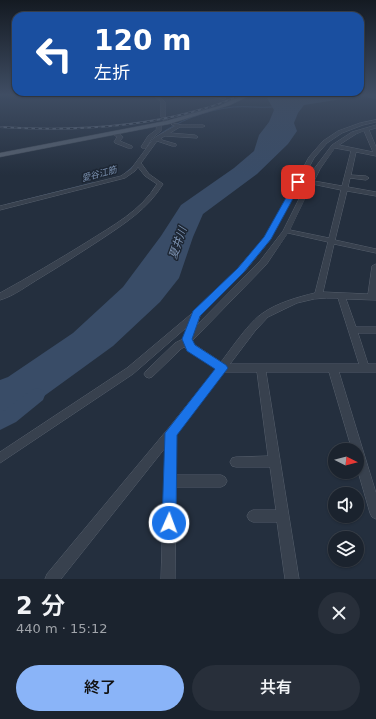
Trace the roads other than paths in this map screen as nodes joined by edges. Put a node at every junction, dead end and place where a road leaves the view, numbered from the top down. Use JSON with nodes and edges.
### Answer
{"nodes":[{"id":1,"x":171,"y":121,"type":"edge"},
{"id":2,"x":376,"y":121,"type":"edge"},
{"id":3,"x":168,"y":122,"type":"junction"},
{"id":4,"x":159,"y":124,"type":"junction"},
{"id":5,"x":178,"y":126,"type":"junction"},
{"id":6,"x":203,"y":126,"type":"dead end"},
{"id":7,"x":376,"y":126,"type":"edge"},
{"id":8,"x":366,"y":129,"type":"junction"},
{"id":9,"x":114,"y":133,"type":"junction"},
{"id":10,"x":164,"y":134,"type":"junction"},
{"id":11,"x":195,"y":137,"type":"dead end"},
{"id":12,"x":158,"y":138,"type":"junction"},
{"id":13,"x":370,"y":139,"type":"junction"},
{"id":14,"x":376,"y":139,"type":"edge"},
{"id":15,"x":174,"y":145,"type":"dead end"},
{"id":16,"x":334,"y":146,"type":"junction"},
{"id":17,"x":130,"y":147,"type":"dead end"},
{"id":18,"x":354,"y":150,"type":"junction"},
{"id":19,"x":376,"y":153,"type":"edge"},
{"id":20,"x":0,"y":156,"type":"edge"},
{"id":21,"x":138,"y":162,"type":"junction"},
{"id":22,"x":348,"y":176,"type":"junction"},
{"id":23,"x":366,"y":178,"type":"dead end"},
{"id":24,"x":310,"y":182,"type":"junction"},
{"id":25,"x":345,"y":189,"type":"junction"},
{"id":26,"x":376,"y":194,"type":"edge"},
{"id":27,"x":0,"y":205,"type":"edge"},
{"id":28,"x":0,"y":208,"type":"edge"},
{"id":29,"x":286,"y":231,"type":"junction"},
{"id":30,"x":332,"y":241,"type":"junction"},
{"id":31,"x":376,"y":251,"type":"edge"},
{"id":32,"x":376,"y":266,"type":"edge"},
{"id":33,"x":318,"y":296,"type":"junction"},
{"id":34,"x":341,"y":296,"type":"junction"},
{"id":35,"x":0,"y":297,"type":"edge"},
{"id":36,"x":374,"y":297,"type":"edge"},
{"id":37,"x":196,"y":314,"type":"junction"},
{"id":38,"x":352,"y":330,"type":"junction"},
{"id":39,"x":376,"y":330,"type":"edge"},
{"id":40,"x":187,"y":339,"type":"junction"},
{"id":41,"x":222,"y":368,"type":"junction"},
{"id":42,"x":365,"y":368,"type":"junction"},
{"id":43,"x":376,"y":368,"type":"edge"},
{"id":44,"x":261,"y":369,"type":"junction"},
{"id":45,"x":333,"y":369,"type":"junction"},
{"id":46,"x":149,"y":374,"type":"dead end"},
{"id":47,"x":171,"y":433,"type":"junction"},
{"id":48,"x":0,"y":458,"type":"edge"},
{"id":49,"x":274,"y":461,"type":"junction"},
{"id":50,"x":236,"y":462,"type":"dead end"},
{"id":51,"x":170,"y":481,"type":"junction"},
{"id":52,"x":221,"y":481,"type":"dead end"},
{"id":53,"x":376,"y":513,"type":"edge"},
{"id":54,"x":253,"y":516,"type":"dead end"},
{"id":55,"x":282,"y":516,"type":"junction"},
{"id":56,"x":52,"y":579,"type":"edge"},
{"id":57,"x":168,"y":579,"type":"edge"},
{"id":58,"x":292,"y":579,"type":"edge"}],
"edges":[{"from":1,"to":3,"type":"main road"},
{"from":2,"to":37,"type":"street"},
{"from":3,"to":4,"type":"main road"},
{"from":3,"to":5,"type":"street"},
{"from":4,"to":9,"type":"main road"},
{"from":4,"to":27,"type":"street"},
{"from":5,"to":6,"type":"street"},
{"from":5,"to":10,"type":"street"},
{"from":7,"to":8,"type":"street"},
{"from":8,"to":13,"type":"street"},
{"from":8,"to":16,"type":"street"},
{"from":9,"to":17,"type":"street"},
{"from":9,"to":20,"type":"main road"},
{"from":10,"to":11,"type":"street"},
{"from":10,"to":12,"type":"street"},
{"from":12,"to":15,"type":"street"},
{"from":12,"to":21,"type":"street"},
{"from":13,"to":14,"type":"street"},
{"from":13,"to":19,"type":"street"},
{"from":16,"to":18,"type":"street"},
{"from":16,"to":24,"type":"street"},
{"from":18,"to":19,"type":"street"},
{"from":18,"to":22,"type":"street"},
{"from":21,"to":28,"type":"street"},
{"from":21,"to":35,"type":"street"},
{"from":22,"to":23,"type":"street"},
{"from":22,"to":25,"type":"street"},
{"from":24,"to":25,"type":"street"},
{"from":24,"to":29,"type":"street"},
{"from":25,"to":26,"type":"street"},
{"from":25,"to":30,"type":"street"},
{"from":29,"to":30,"type":"street"},
{"from":29,"to":40,"type":"street"},
{"from":30,"to":31,"type":"street"},
{"from":30,"to":33,"type":"street"},
{"from":32,"to":36,"type":"street"},
{"from":33,"to":34,"type":"street"},
{"from":33,"to":41,"type":"street"},
{"from":34,"to":36,"type":"street"},
{"from":34,"to":38,"type":"street"},
{"from":37,"to":40,"type":"street"},
{"from":37,"to":48,"type":"street"},
{"from":38,"to":39,"type":"street"},
{"from":38,"to":42,"type":"street"},
{"from":40,"to":41,"type":"street"},
{"from":40,"to":46,"type":"street"},
{"from":41,"to":44,"type":"street"},
{"from":41,"to":47,"type":"street"},
{"from":42,"to":43,"type":"street"},
{"from":42,"to":45,"type":"street"},
{"from":44,"to":45,"type":"street"},
{"from":44,"to":49,"type":"street"},
{"from":45,"to":53,"type":"street"},
{"from":47,"to":51,"type":"street"},
{"from":47,"to":56,"type":"street"},
{"from":49,"to":50,"type":"street"},
{"from":49,"to":55,"type":"street"},
{"from":51,"to":52,"type":"street"},
{"from":51,"to":57,"type":"street"},
{"from":54,"to":55,"type":"street"},
{"from":55,"to":58,"type":"street"}]}
